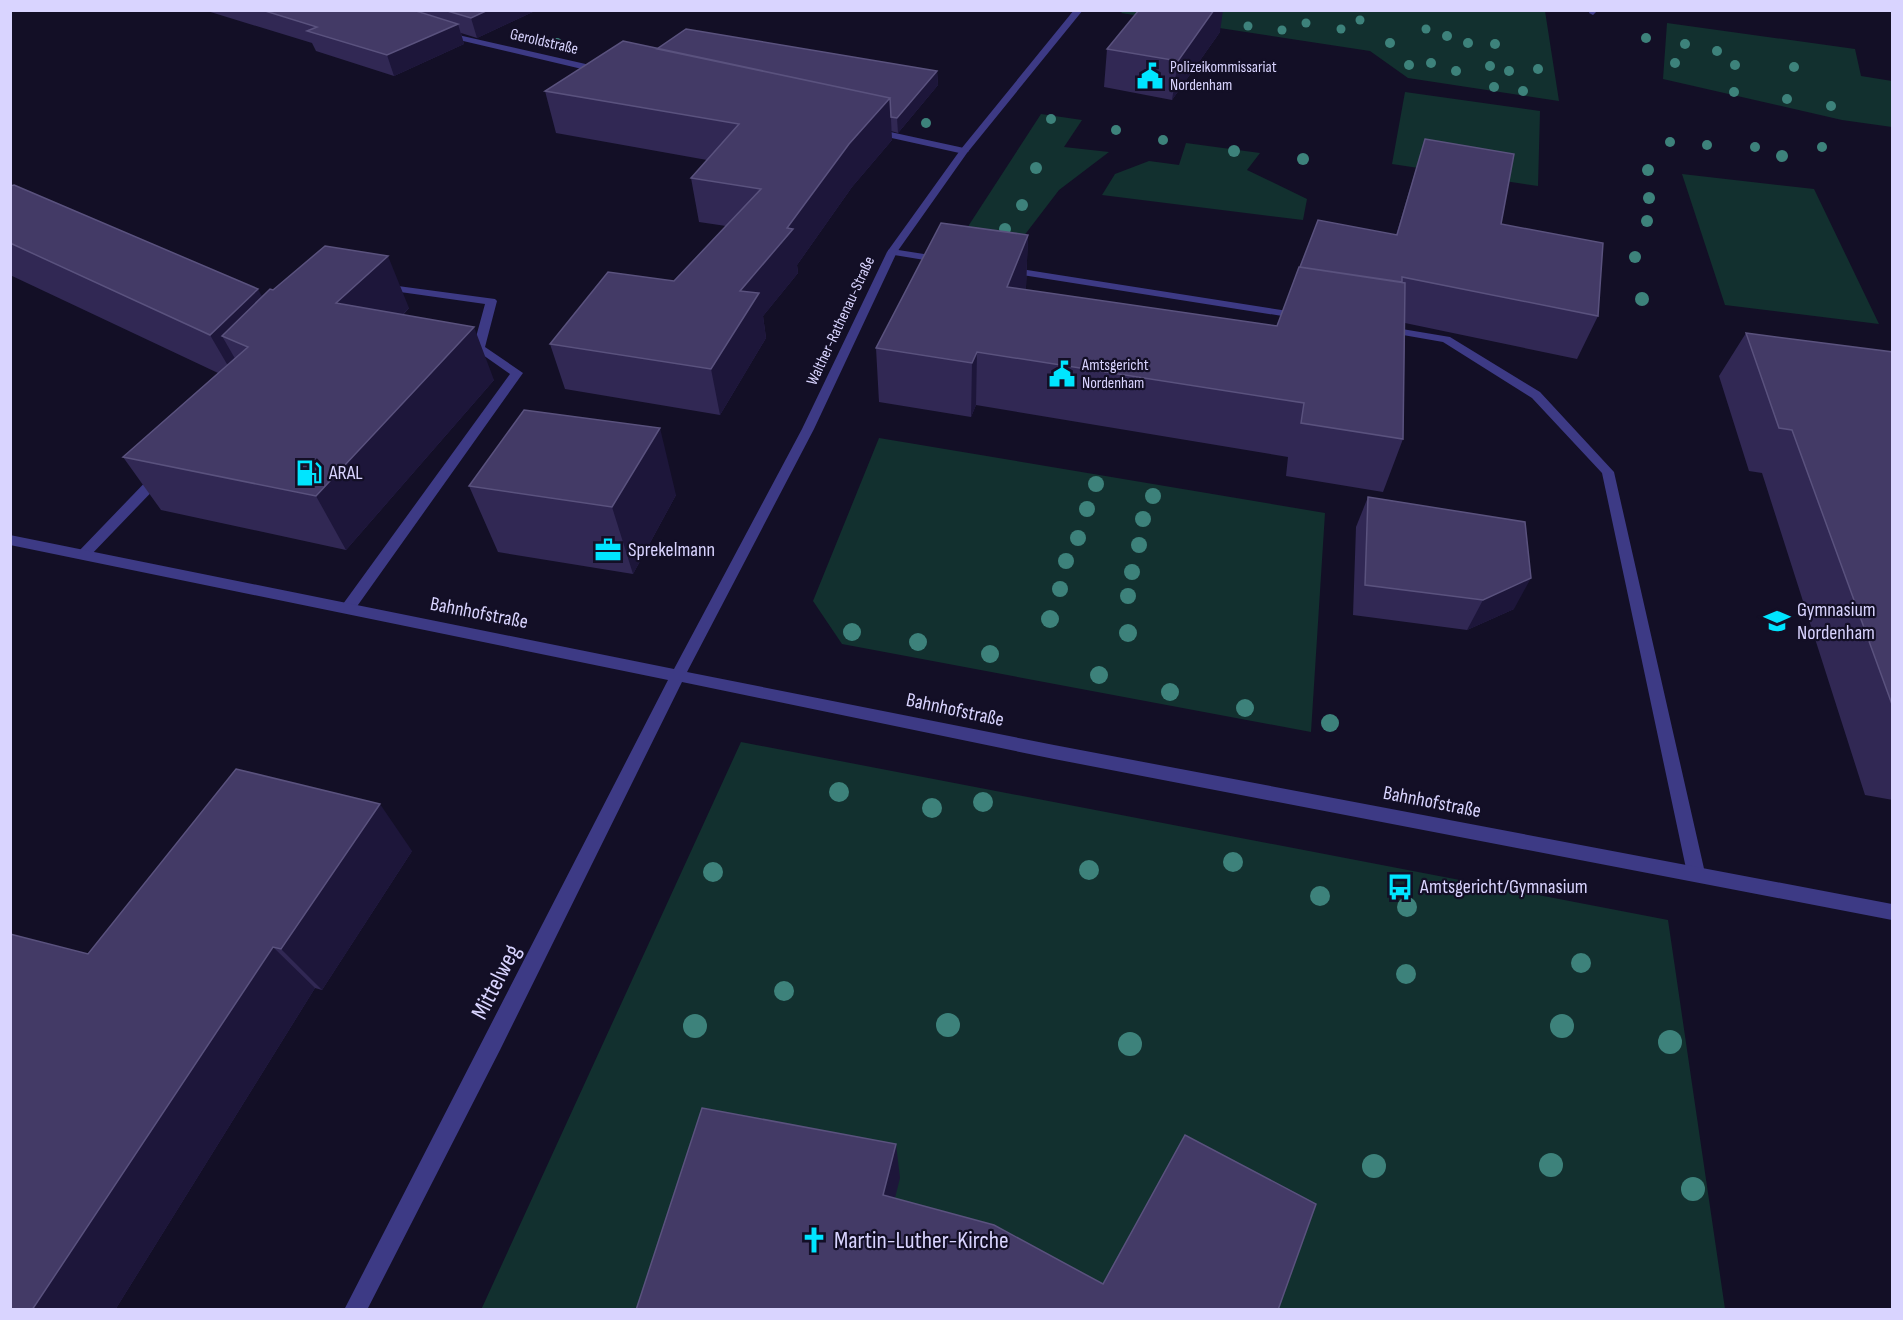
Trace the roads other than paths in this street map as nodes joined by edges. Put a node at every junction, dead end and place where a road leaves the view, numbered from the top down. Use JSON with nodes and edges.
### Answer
{"nodes":[{"id":1,"x":1079,"y":10,"type":"edge"},
{"id":2,"x":437,"y":32,"type":"edge"},
{"id":3,"x":619,"y":74,"type":"edge"},
{"id":4,"x":861,"y":128,"type":"edge"},
{"id":5,"x":964,"y":151,"type":"junction"},
{"id":6,"x":892,"y":252,"type":"junction"},
{"id":7,"x":961,"y":262,"type":"edge"},
{"id":8,"x":996,"y":268,"type":"edge"},
{"id":9,"x":367,"y":285,"type":"edge"},
{"id":10,"x":1312,"y":318,"type":"edge"},
{"id":11,"x":1368,"y":327,"type":"edge"},
{"id":12,"x":173,"y":461,"type":"edge"},
{"id":13,"x":10,"y":540,"type":"edge"},
{"id":14,"x":83,"y":555,"type":"junction"},
{"id":15,"x":348,"y":608,"type":"junction"},
{"id":16,"x":678,"y":675,"type":"junction"},
{"id":17,"x":1696,"y":873,"type":"junction"},
{"id":18,"x":1893,"y":912,"type":"edge"},
{"id":19,"x":355,"y":1310,"type":"edge"}],
"edges":[{"from":1,"to":5,"type":"street","name":"Walther-Rathenau-Straße"},
{"from":2,"to":3,"type":"street","name":"Geroldstraße"},
{"from":4,"to":5,"type":"street"},
{"from":5,"to":6,"type":"street","name":"Walther-Rathenau-Straße"},
{"from":6,"to":7,"type":"street"},
{"from":6,"to":16,"type":"street","name":"Walther-Rathenau-Straße"},
{"from":8,"to":10,"type":"street"},
{"from":9,"to":15,"type":"street"},
{"from":11,"to":17,"type":"street"},
{"from":12,"to":14,"type":"street"},
{"from":13,"to":14,"type":"street","name":"Bahnhofstraße"},
{"from":14,"to":15,"type":"street","name":"Bahnhofstraße"},
{"from":15,"to":16,"type":"street","name":"Bahnhofstraße"},
{"from":16,"to":17,"type":"street","name":"Bahnhofstraße"},
{"from":16,"to":19,"type":"street","name":"Mittelweg"},
{"from":17,"to":18,"type":"street","name":"Bahnhofstraße"}]}
